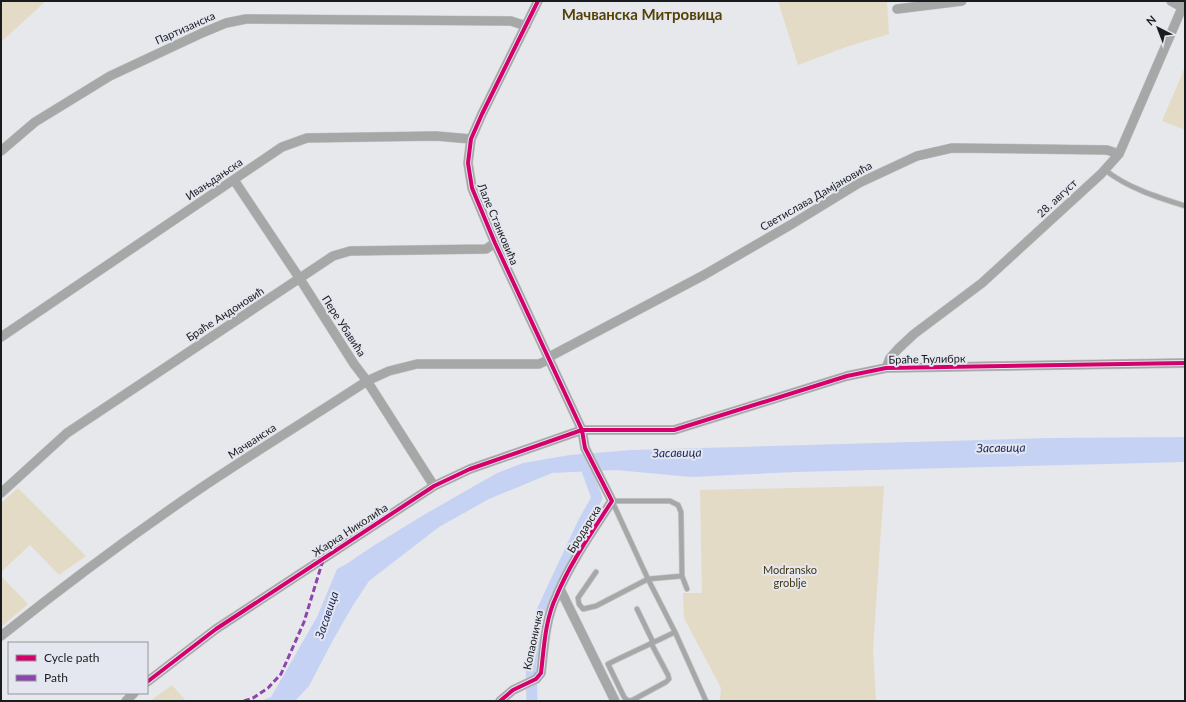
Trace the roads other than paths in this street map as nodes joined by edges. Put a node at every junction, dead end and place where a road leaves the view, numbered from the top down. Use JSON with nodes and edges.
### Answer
{"nodes":[{"id":1,"x":538,"y":1,"type":"edge"},
{"id":2,"x":962,"y":1,"type":"edge"},
{"id":3,"x":1171,"y":1,"type":"edge"},
{"id":4,"x":1183,"y":4,"type":"edge"},
{"id":5,"x":897,"y":9,"type":"dead end"},
{"id":6,"x":526,"y":26,"type":"junction"},
{"id":7,"x":471,"y":139,"type":"junction"},
{"id":8,"x":1,"y":151,"type":"edge"},
{"id":9,"x":1119,"y":154,"type":"junction"},
{"id":10,"x":1104,"y":170,"type":"junction"},
{"id":11,"x":234,"y":180,"type":"junction"},
{"id":12,"x":1185,"y":206,"type":"edge"},
{"id":13,"x":495,"y":243,"type":"junction"},
{"id":14,"x":300,"y":279,"type":"junction"},
{"id":15,"x":1,"y":337,"type":"edge"},
{"id":16,"x":549,"y":358,"type":"junction"},
{"id":17,"x":1185,"y":363,"type":"edge"},
{"id":18,"x":886,"y":368,"type":"junction"},
{"id":19,"x":367,"y":381,"type":"junction"},
{"id":20,"x":582,"y":430,"type":"junction"},
{"id":21,"x":585,"y":448,"type":"joint"},
{"id":22,"x":434,"y":486,"type":"junction"},
{"id":23,"x":1,"y":493,"type":"edge"},
{"id":24,"x":612,"y":501,"type":"junction"},
{"id":25,"x":596,"y":572,"type":"dead end"},
{"id":26,"x":682,"y":576,"type":"junction"},
{"id":27,"x":648,"y":579,"type":"junction"},
{"id":28,"x":560,"y":589,"type":"junction"},
{"id":29,"x":687,"y":589,"type":"dead end"},
{"id":30,"x":636,"y":609,"type":"dead end"},
{"id":31,"x":675,"y":632,"type":"junction"},
{"id":32,"x":1,"y":636,"type":"edge"},
{"id":33,"x":652,"y":642,"type":"junction"},
{"id":34,"x":148,"y":681,"type":"edge"},
{"id":35,"x":500,"y":701,"type":"edge"},
{"id":36,"x":615,"y":701,"type":"edge"},
{"id":37,"x":706,"y":701,"type":"edge"}],
"edges":[{"from":1,"to":6,"type":"street","name":"Лале Станковића"},
{"from":2,"to":5,"type":"street"},
{"from":3,"to":4,"type":"street"},
{"from":4,"to":9,"type":"street","name":"28. август"},
{"from":6,"to":7,"type":"street","name":"Лале Станковића"},
{"from":6,"to":8,"type":"street","name":"Партизанска"},
{"from":7,"to":11,"type":"street","name":"Ивањдањска"},
{"from":7,"to":13,"type":"street","name":"Лале Станковића"},
{"from":9,"to":10,"type":"street","name":"28. август"},
{"from":9,"to":16,"type":"street","name":"Светислава Дамјановића"},
{"from":10,"to":12,"type":"lane"},
{"from":10,"to":18,"type":"street","name":"28. август"},
{"from":11,"to":14,"type":"street","name":"Пере Убавића"},
{"from":11,"to":15,"type":"street","name":"Ивањдањска"},
{"from":13,"to":14,"type":"street","name":"Браће Андоновић"},
{"from":13,"to":16,"type":"street","name":"Лале Станковића"},
{"from":14,"to":19,"type":"street","name":"Пере Убавића"},
{"from":14,"to":23,"type":"street","name":"Браће Андоновић"},
{"from":16,"to":19,"type":"street","name":"Мачванска"},
{"from":16,"to":20,"type":"street","name":"Лале Станковића"},
{"from":17,"to":18,"type":"street","name":"Браће Ћулибрк"},
{"from":18,"to":20,"type":"street","name":"Браће Ћулибрк"},
{"from":19,"to":22,"type":"street","name":"Пере Убавића"},
{"from":19,"to":32,"type":"street","name":"Мачванска"},
{"from":20,"to":21,"type":"street","name":"Лале Станковића"},
{"from":20,"to":22,"type":"street","name":"Жарка Николића"},
{"from":21,"to":24,"type":"street","name":"Бродарска"},
{"from":22,"to":34,"type":"street","name":"Жарка Николића"},
{"from":24,"to":26,"type":"lane"},
{"from":24,"to":27,"type":"lane"},
{"from":24,"to":28,"type":"street","name":"Бродарска"},
{"from":25,"to":27,"type":"lane"},
{"from":26,"to":27,"type":"lane"},
{"from":26,"to":29,"type":"lane"},
{"from":27,"to":31,"type":"lane"},
{"from":28,"to":35,"type":"street","name":"Копаоничка"},
{"from":28,"to":36,"type":"street"},
{"from":30,"to":33,"type":"lane"},
{"from":31,"to":33,"type":"lane"},
{"from":31,"to":37,"type":"lane"},
{"from":33,"to":33,"type":"lane"}]}
